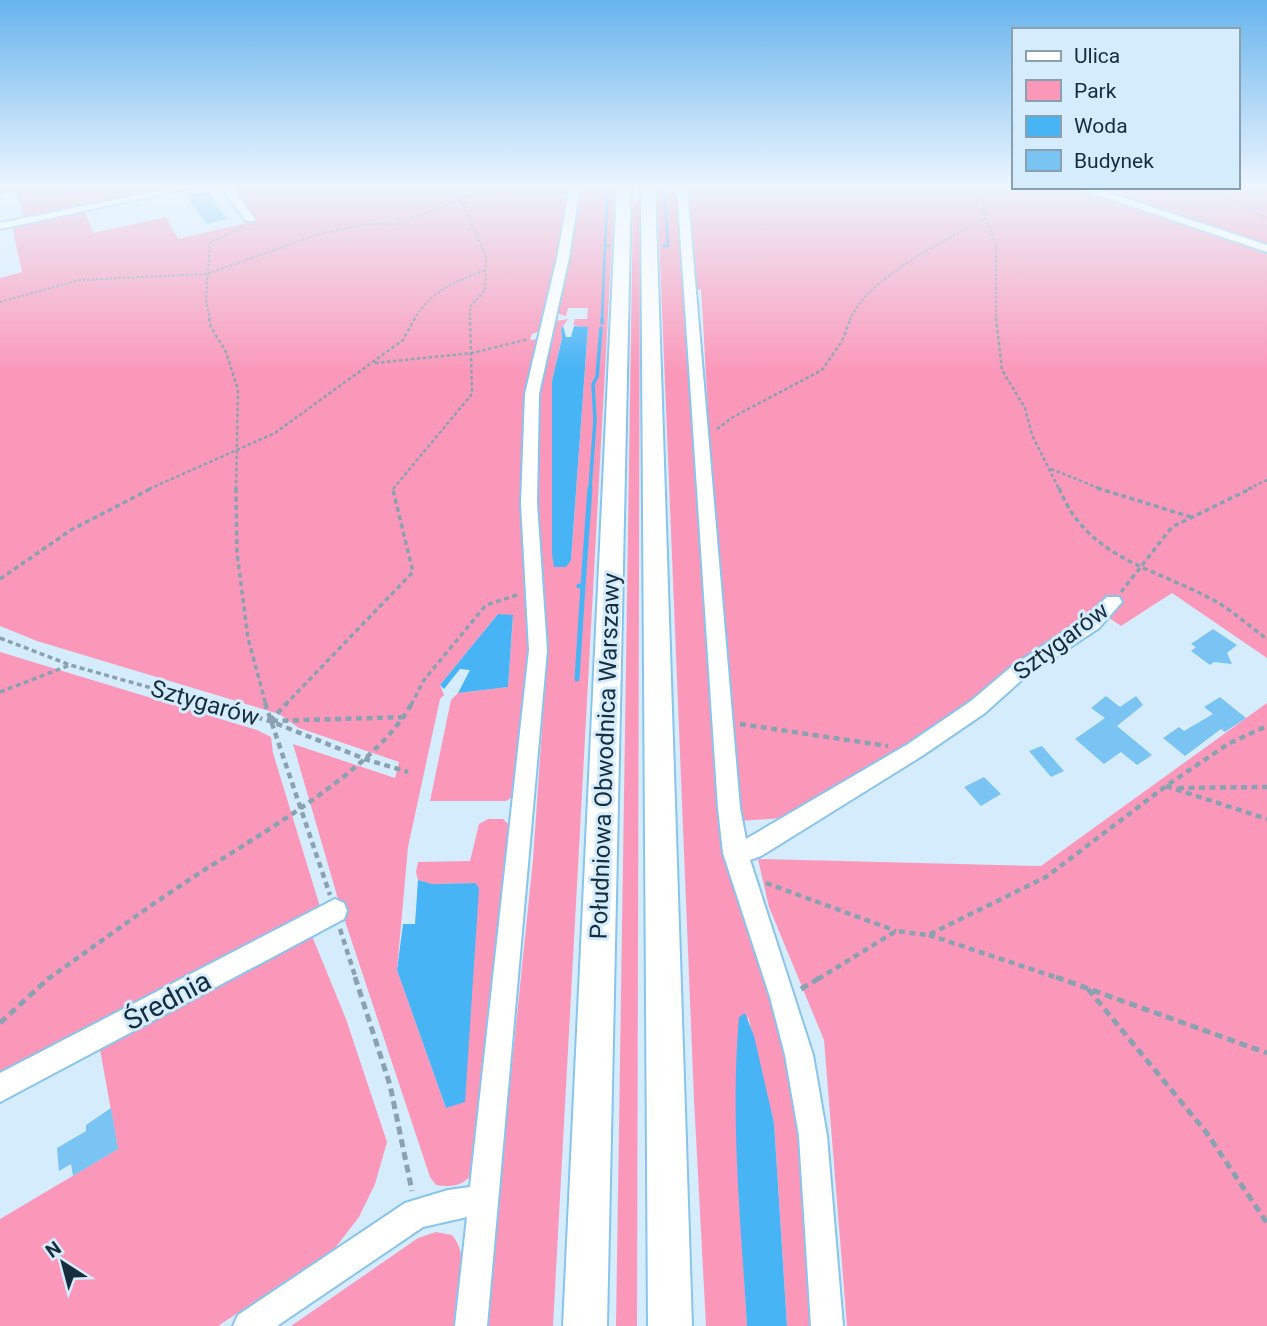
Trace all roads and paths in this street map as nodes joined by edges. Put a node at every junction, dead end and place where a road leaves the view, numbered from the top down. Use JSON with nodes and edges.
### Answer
{"nodes":[{"id":1,"x":209,"y":248,"type":"edge"},
{"id":2,"x":280,"y":248,"type":"edge"},
{"id":3,"x":482,"y":248,"type":"edge"},
{"id":4,"x":565,"y":248,"type":"edge"},
{"id":5,"x":640,"y":248,"type":"edge"},
{"id":6,"x":644,"y":248,"type":"edge"},
{"id":7,"x":656,"y":248,"type":"edge"},
{"id":8,"x":934,"y":248,"type":"edge"},
{"id":9,"x":996,"y":248,"type":"edge"},
{"id":10,"x":486,"y":270,"type":"junction"},
{"id":11,"x":207,"y":274,"type":"junction"},
{"id":12,"x":0,"y":302,"type":"edge"},
{"id":13,"x":545,"y":334,"type":"junction"},
{"id":14,"x":472,"y":353,"type":"junction"},
{"id":15,"x":372,"y":363,"type":"junction"},
{"id":16,"x":701,"y":441,"type":"junction"},
{"id":17,"x":235,"y":452,"type":"junction"},
{"id":18,"x":1051,"y":469,"type":"junction"},
{"id":19,"x":1267,"y":480,"type":"edge"},
{"id":20,"x":1191,"y":517,"type":"junction"},
{"id":21,"x":1139,"y":568,"type":"junction"},
{"id":22,"x":0,"y":579,"type":"edge"},
{"id":23,"x":535,"y":589,"type":"junction"},
{"id":24,"x":1113,"y":602,"type":"joint"},
{"id":25,"x":0,"y":638,"type":"edge"},
{"id":26,"x":1267,"y":639,"type":"edge"},
{"id":27,"x":70,"y":665,"type":"junction"},
{"id":28,"x":0,"y":692,"type":"edge"},
{"id":29,"x":404,"y":717,"type":"junction"},
{"id":30,"x":270,"y":721,"type":"junction"},
{"id":31,"x":722,"y":721,"type":"junction"},
{"id":32,"x":1267,"y":726,"type":"edge"},
{"id":33,"x":915,"y":750,"type":"junction"},
{"id":34,"x":365,"y":759,"type":"junction"},
{"id":35,"x":408,"y":772,"type":"dead end"},
{"id":36,"x":1166,"y":786,"type":"junction"},
{"id":37,"x":1267,"y":787,"type":"edge"},
{"id":38,"x":1174,"y":788,"type":"junction"},
{"id":39,"x":301,"y":806,"type":"junction"},
{"id":40,"x":1267,"y":819,"type":"edge"},
{"id":41,"x":738,"y":863,"type":"junction"},
{"id":42,"x":335,"y":911,"type":"junction"},
{"id":43,"x":896,"y":931,"type":"junction"},
{"id":44,"x":928,"y":935,"type":"junction"},
{"id":45,"x":1086,"y":987,"type":"junction"},
{"id":46,"x":783,"y":997,"type":"junction"},
{"id":47,"x":0,"y":1023,"type":"edge"},
{"id":48,"x":1267,"y":1053,"type":"edge"},
{"id":49,"x":0,"y":1088,"type":"edge"},
{"id":50,"x":485,"y":1200,"type":"junction"},
{"id":51,"x":416,"y":1214,"type":"junction"},
{"id":52,"x":1267,"y":1223,"type":"edge"},
{"id":53,"x":249,"y":1326,"type":"edge"},
{"id":54,"x":471,"y":1326,"type":"edge"},
{"id":55,"x":585,"y":1326,"type":"edge"},
{"id":56,"x":670,"y":1326,"type":"edge"},
{"id":57,"x":827,"y":1326,"type":"edge"}],
"edges":[{"from":1,"to":11,"type":"path"},
{"from":2,"to":11,"type":"path"},
{"from":3,"to":10,"type":"path"},
{"from":4,"to":13,"type":"street"},
{"from":5,"to":55,"type":"highway","name":"Południowa Obwodnica Warszawy"},
{"from":6,"to":56,"type":"highway","name":"Południowa Obwodnica Warszawy"},
{"from":7,"to":16,"type":"street"},
{"from":8,"to":16,"type":"path"},
{"from":9,"to":18,"type":"path"},
{"from":10,"to":14,"type":"path"},
{"from":10,"to":15,"type":"path"},
{"from":11,"to":12,"type":"path"},
{"from":11,"to":17,"type":"path"},
{"from":13,"to":14,"type":"path"},
{"from":13,"to":23,"type":"street"},
{"from":14,"to":15,"type":"path"},
{"from":14,"to":30,"type":"path"},
{"from":15,"to":17,"type":"path"},
{"from":16,"to":31,"type":"street"},
{"from":17,"to":22,"type":"path"},
{"from":17,"to":30,"type":"path"},
{"from":18,"to":20,"type":"path"},
{"from":18,"to":21,"type":"path"},
{"from":19,"to":20,"type":"path","name":"Sztygarów"},
{"from":20,"to":21,"type":"path","name":"Sztygarów"},
{"from":21,"to":24,"type":"path","name":"Sztygarów"},
{"from":21,"to":26,"type":"path"},
{"from":23,"to":29,"type":"path"},
{"from":23,"to":50,"type":"street"},
{"from":24,"to":33,"type":"street","name":"Sztygarów"},
{"from":25,"to":27,"type":"path","name":"Sztygarów"},
{"from":27,"to":28,"type":"path"},
{"from":27,"to":30,"type":"path","name":"Sztygarów"},
{"from":29,"to":30,"type":"path"},
{"from":29,"to":34,"type":"path"},
{"from":30,"to":34,"type":"path","name":"Sztygarów"},
{"from":30,"to":39,"type":"path"},
{"from":31,"to":33,"type":"path"},
{"from":31,"to":41,"type":"street"},
{"from":32,"to":36,"type":"path"},
{"from":33,"to":41,"type":"street","name":"Sztygarów"},
{"from":34,"to":35,"type":"path","name":"Sztygarów"},
{"from":34,"to":39,"type":"path"},
{"from":36,"to":38,"type":"path"},
{"from":36,"to":44,"type":"path"},
{"from":37,"to":38,"type":"path"},
{"from":38,"to":40,"type":"path"},
{"from":39,"to":42,"type":"path"},
{"from":39,"to":47,"type":"path"},
{"from":41,"to":43,"type":"path"},
{"from":41,"to":46,"type":"street"},
{"from":42,"to":49,"type":"street","name":"Średnia"},
{"from":42,"to":51,"type":"path"},
{"from":43,"to":44,"type":"path"},
{"from":43,"to":46,"type":"path"},
{"from":44,"to":45,"type":"path"},
{"from":45,"to":48,"type":"path"},
{"from":45,"to":52,"type":"path"},
{"from":46,"to":57,"type":"street"},
{"from":50,"to":51,"type":"street"},
{"from":50,"to":54,"type":"street"},
{"from":51,"to":53,"type":"street"}]}
